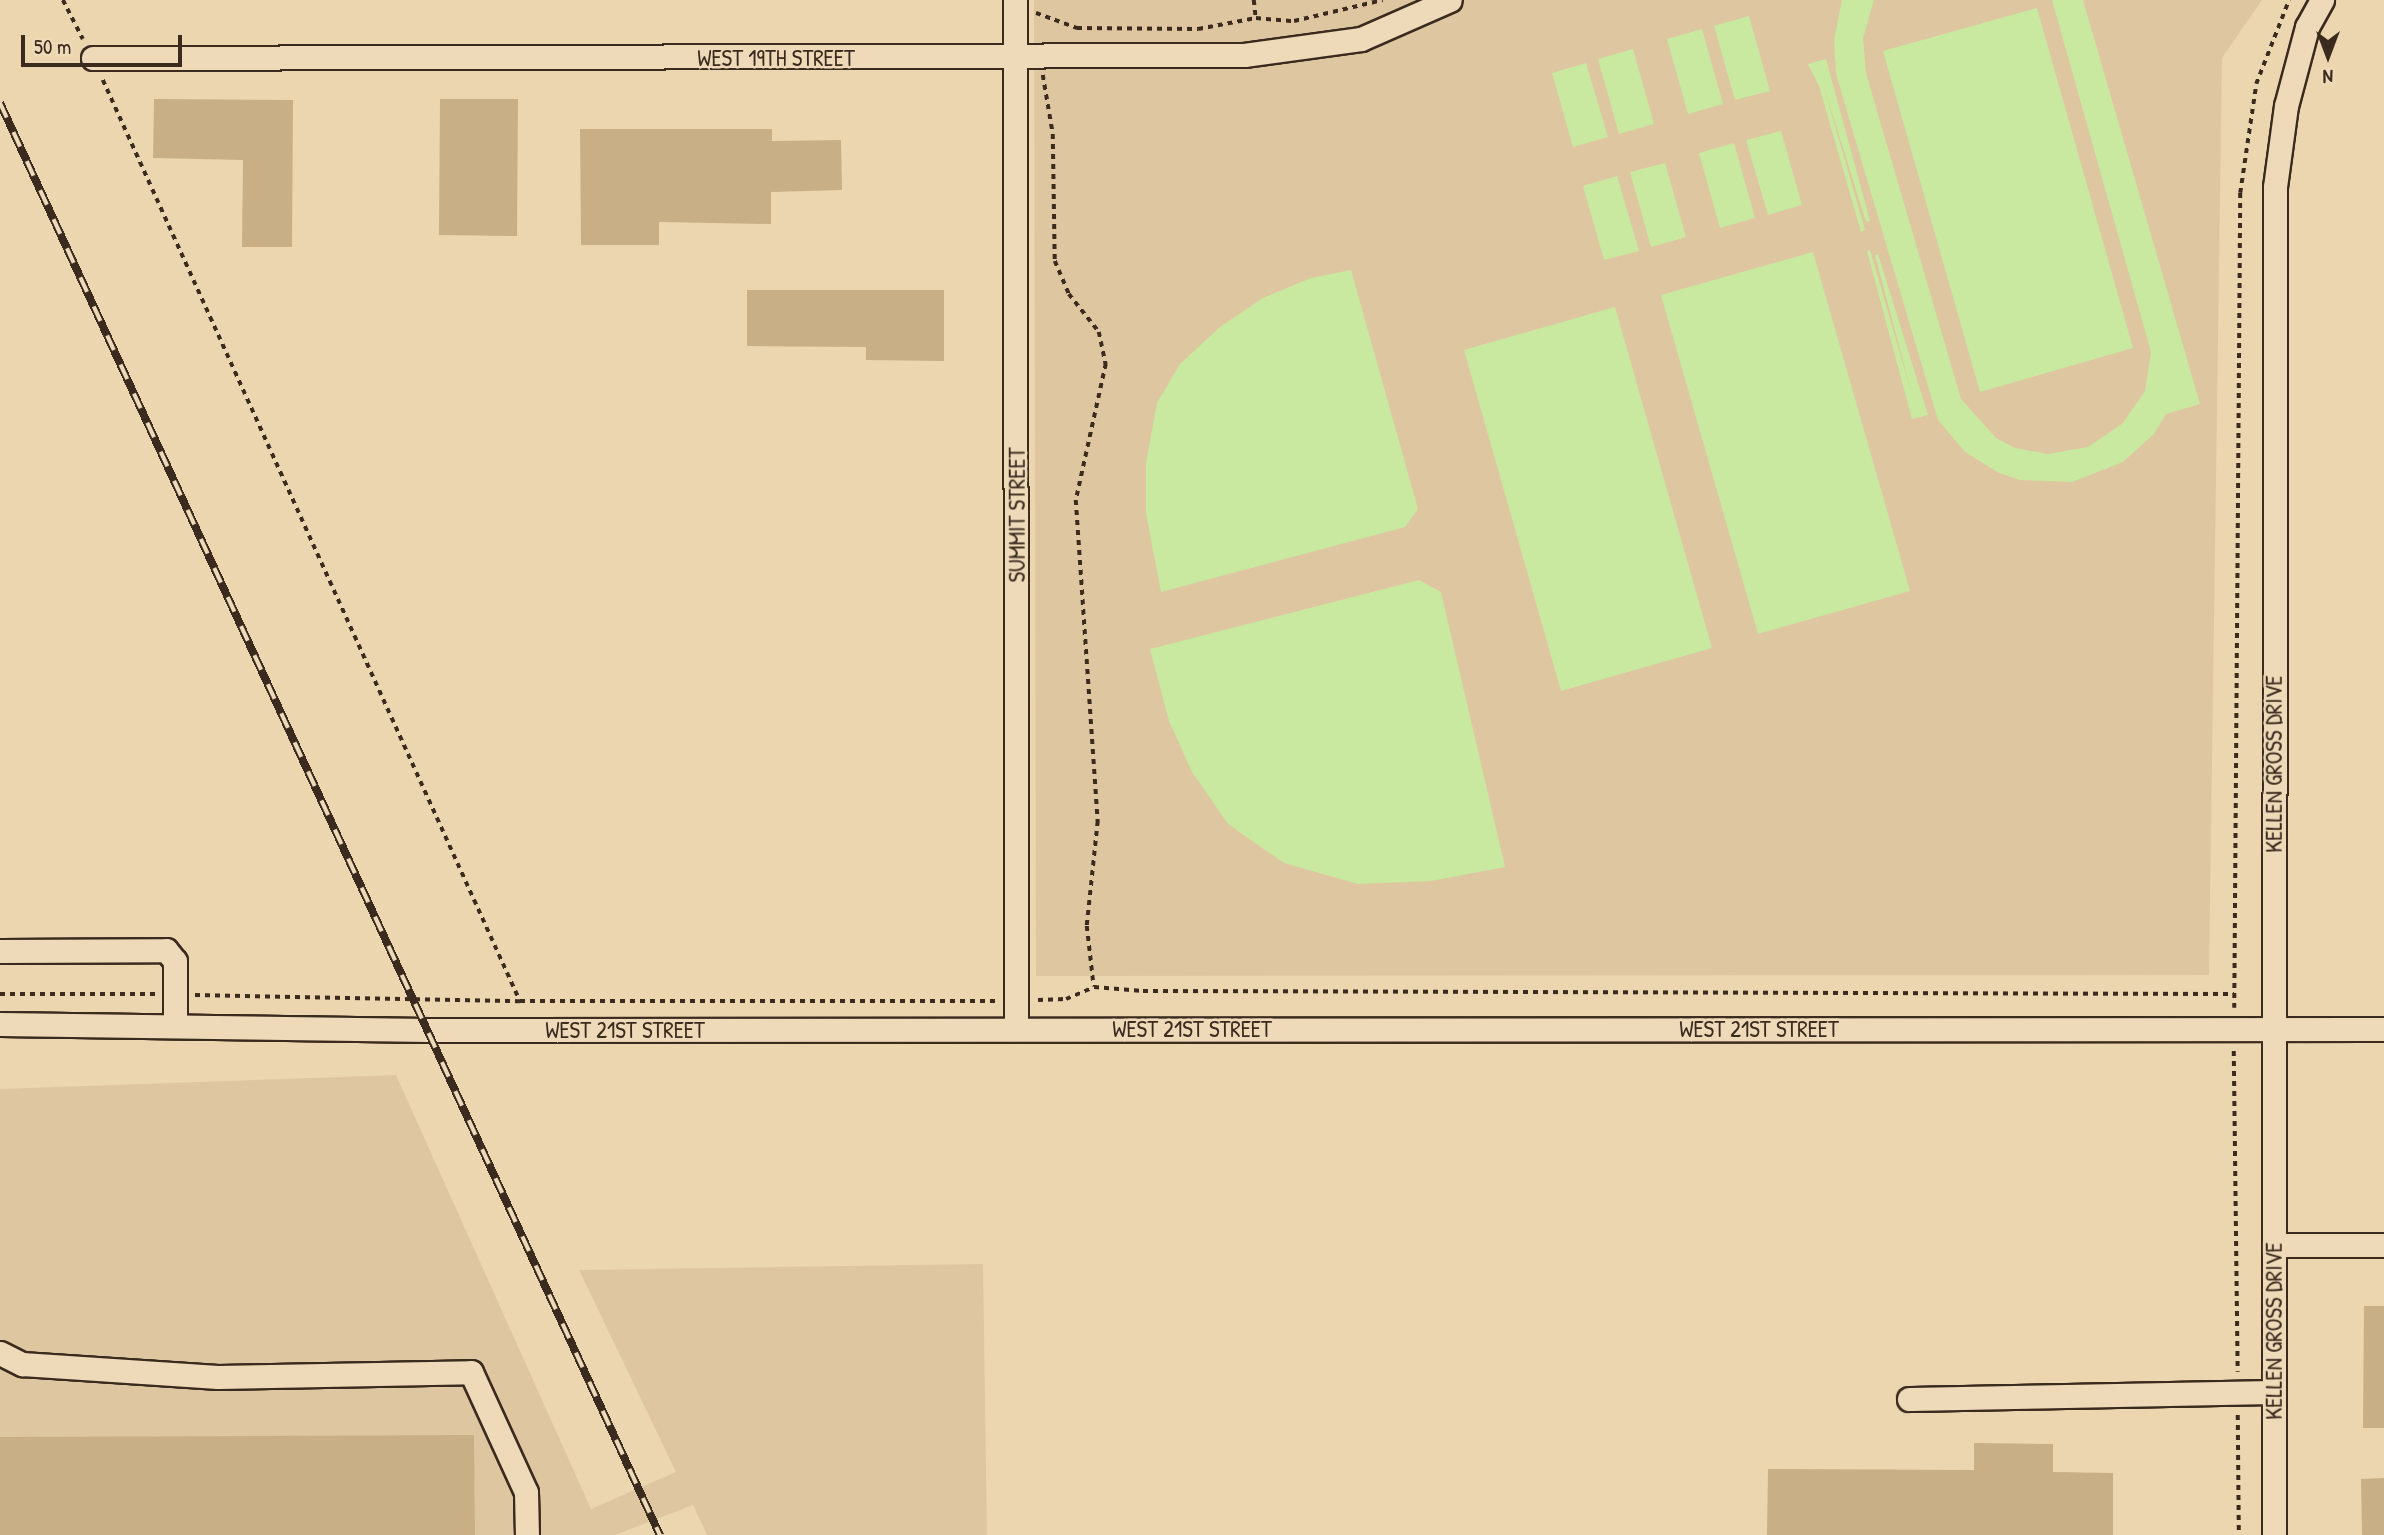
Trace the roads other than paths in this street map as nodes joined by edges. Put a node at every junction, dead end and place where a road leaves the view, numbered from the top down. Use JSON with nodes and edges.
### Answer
{"nodes":[{"id":1,"x":1015,"y":0,"type":"edge"},
{"id":2,"x":1450,"y":0,"type":"edge"},
{"id":3,"x":2322,"y":0,"type":"edge"},
{"id":4,"x":93,"y":58,"type":"road end"},
{"id":5,"x":1014,"y":58,"type":"junction"},
{"id":6,"x":0,"y":951,"type":"edge"},
{"id":7,"x":0,"y":1024,"type":"edge"},
{"id":8,"x":175,"y":1025,"type":"junction"},
{"id":9,"x":1016,"y":1029,"type":"junction"},
{"id":10,"x":2274,"y":1029,"type":"junction"},
{"id":11,"x":2384,"y":1029,"type":"edge"},
{"id":12,"x":2274,"y":1245,"type":"junction"},
{"id":13,"x":2384,"y":1245,"type":"edge"},
{"id":14,"x":0,"y":1353,"type":"edge"},
{"id":15,"x":2274,"y":1392,"type":"junction"},
{"id":16,"x":1909,"y":1399,"type":"dead end"},
{"id":17,"x":527,"y":1535,"type":"edge"},
{"id":18,"x":2274,"y":1535,"type":"edge"}],
"edges":[{"from":1,"to":5,"type":"street","name":"SUMMIT STREET"},
{"from":2,"to":5,"type":"street","name":"WEST 19TH STREET"},
{"from":3,"to":10,"type":"street","name":"KELLEN GROSS DRIVE"},
{"from":4,"to":5,"type":"street","name":"WEST 19TH STREET"},
{"from":5,"to":9,"type":"street","name":"SUMMIT STREET"},
{"from":6,"to":8,"type":"street"},
{"from":7,"to":8,"type":"street","name":"WEST 21ST STREET"},
{"from":8,"to":9,"type":"street","name":"WEST 21ST STREET"},
{"from":9,"to":10,"type":"street","name":"WEST 21ST STREET"},
{"from":10,"to":11,"type":"street","name":"WEST 21ST STREET"},
{"from":10,"to":12,"type":"street","name":"KELLEN GROSS DRIVE"},
{"from":12,"to":13,"type":"street"},
{"from":12,"to":15,"type":"street","name":"KELLEN GROSS DRIVE"},
{"from":14,"to":17,"type":"street"},
{"from":15,"to":16,"type":"street"},
{"from":15,"to":18,"type":"street","name":"KELLEN GROSS DRIVE"}]}
